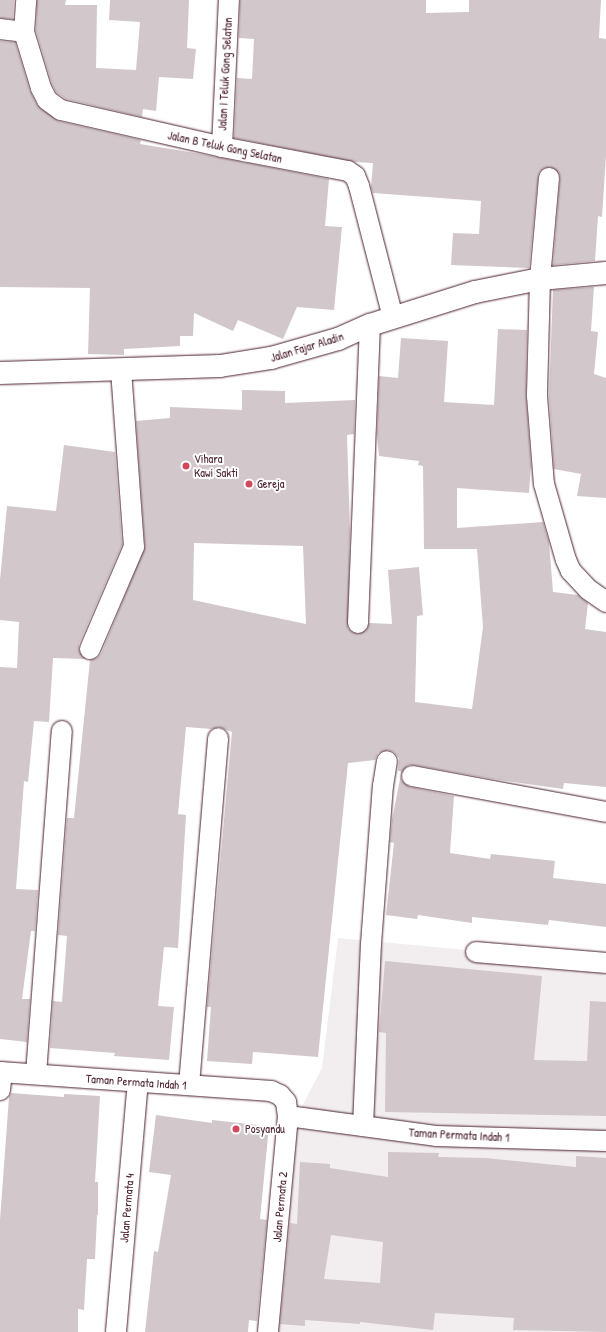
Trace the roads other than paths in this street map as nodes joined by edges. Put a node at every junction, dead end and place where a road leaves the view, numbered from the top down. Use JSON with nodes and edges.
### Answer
{"nodes":[{"id":1,"x":26,"y":0,"type":"edge"},
{"id":2,"x":229,"y":0,"type":"edge"},
{"id":3,"x":0,"y":29,"type":"edge"},
{"id":4,"x":24,"y":32,"type":"junction"},
{"id":5,"x":222,"y":148,"type":"junction"},
{"id":6,"x":549,"y":178,"type":"dead end"},
{"id":7,"x":606,"y":272,"type":"edge"},
{"id":8,"x":540,"y":279,"type":"junction"},
{"id":9,"x":393,"y":317,"type":"junction"},
{"id":10,"x":370,"y":324,"type":"junction"},
{"id":11,"x":121,"y":370,"type":"junction"},
{"id":12,"x":0,"y":373,"type":"edge"},
{"id":13,"x":606,"y":602,"type":"edge"},
{"id":14,"x":358,"y":623,"type":"dead end"},
{"id":15,"x":90,"y":649,"type":"dead end"},
{"id":16,"x":62,"y":731,"type":"dead end"},
{"id":17,"x":218,"y":738,"type":"dead end"},
{"id":18,"x":387,"y":761,"type":"dead end"},
{"id":19,"x":412,"y":776,"type":"dead end"},
{"id":20,"x":606,"y":812,"type":"edge"},
{"id":21,"x":476,"y":952,"type":"dead end"},
{"id":22,"x":606,"y":963,"type":"edge"},
{"id":23,"x":36,"y":1074,"type":"junction"},
{"id":24,"x":1,"y":1078,"type":"edge"},
{"id":25,"x":138,"y":1083,"type":"junction"},
{"id":26,"x":189,"y":1085,"type":"junction"},
{"id":27,"x":271,"y":1091,"type":"joint"},
{"id":28,"x":288,"y":1116,"type":"junction"},
{"id":29,"x":362,"y":1126,"type":"junction"},
{"id":30,"x":606,"y":1141,"type":"edge"},
{"id":31,"x":116,"y":1332,"type":"edge"},
{"id":32,"x":268,"y":1332,"type":"edge"}],
"edges":[{"from":1,"to":4,"type":"street"},
{"from":2,"to":5,"type":"street","name":"Jalan I Teluk Gong Selatan"},
{"from":3,"to":4,"type":"street"},
{"from":4,"to":5,"type":"street","name":"Jalan B Teluk Gong Selatan"},
{"from":5,"to":9,"type":"street","name":"Jalan B Teluk Gong Selatan"},
{"from":6,"to":8,"type":"street"},
{"from":7,"to":8,"type":"street","name":"Jalan Fajar Aladin"},
{"from":8,"to":9,"type":"street","name":"Jalan Fajar Aladin"},
{"from":8,"to":13,"type":"street"},
{"from":9,"to":10,"type":"street","name":"Jalan Fajar Aladin"},
{"from":10,"to":11,"type":"street","name":"Jalan Fajar Aladin"},
{"from":10,"to":14,"type":"street"},
{"from":11,"to":12,"type":"street","name":"Jalan Fajar Aladin"},
{"from":11,"to":15,"type":"street"},
{"from":16,"to":23,"type":"street"},
{"from":17,"to":26,"type":"street"},
{"from":18,"to":29,"type":"street"},
{"from":19,"to":20,"type":"street"},
{"from":21,"to":22,"type":"street"},
{"from":23,"to":24,"type":"street","name":"Taman Permata Indah 1"},
{"from":23,"to":25,"type":"street","name":"Taman Permata Indah 1"},
{"from":25,"to":26,"type":"street","name":"Taman Permata Indah 1"},
{"from":25,"to":31,"type":"street","name":"Jalan Permata 4"},
{"from":26,"to":27,"type":"street","name":"Taman Permata Indah 1"},
{"from":27,"to":28,"type":"street","name":"Jalan Permata 2"},
{"from":28,"to":29,"type":"street","name":"Taman Permata Indah 1"},
{"from":28,"to":32,"type":"street","name":"Jalan Permata 2"},
{"from":29,"to":30,"type":"street","name":"Taman Permata Indah 1"}]}
